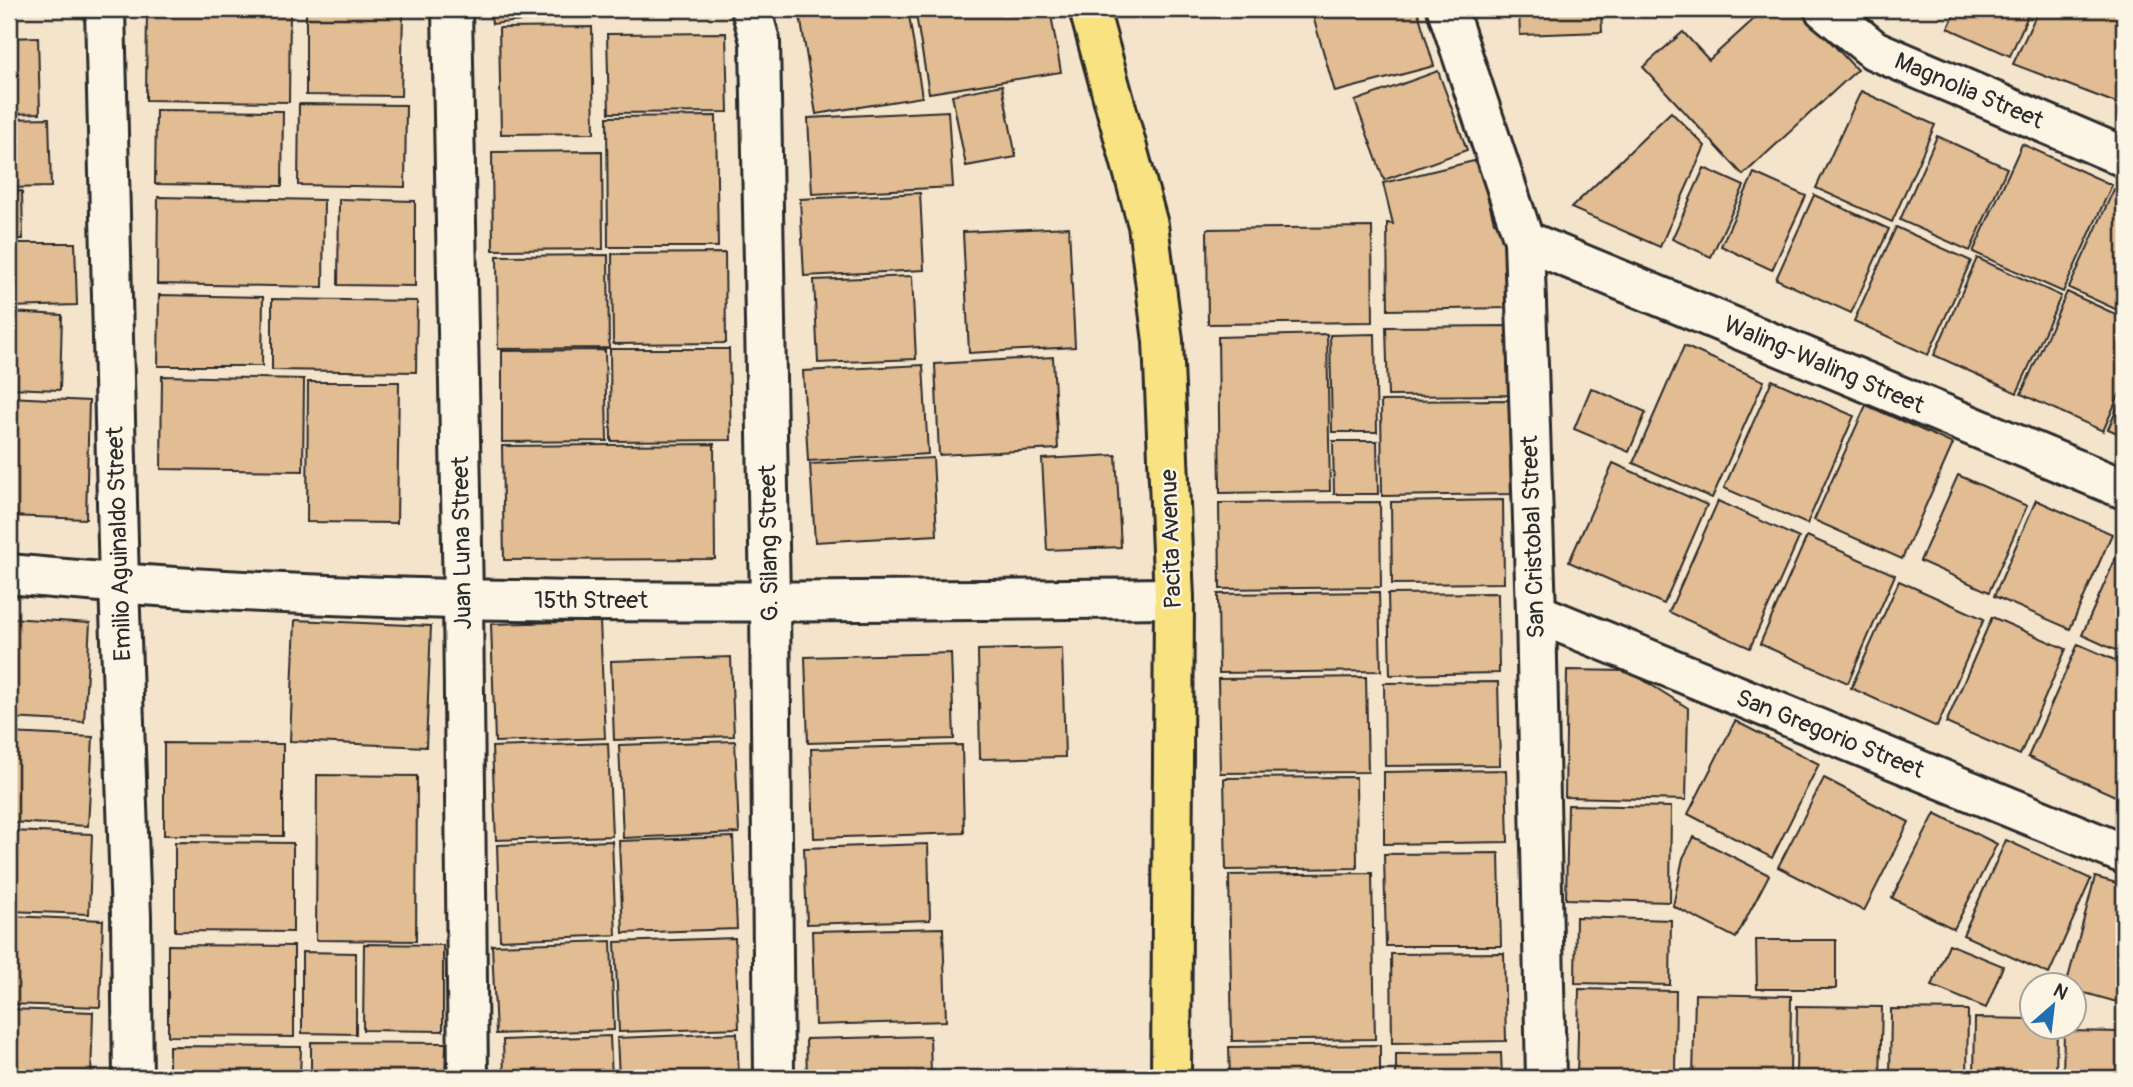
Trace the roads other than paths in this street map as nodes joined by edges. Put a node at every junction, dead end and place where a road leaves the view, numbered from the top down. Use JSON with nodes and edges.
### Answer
{"nodes":[{"id":1,"x":106,"y":9,"type":"edge"},
{"id":2,"x":452,"y":9,"type":"edge"},
{"id":3,"x":751,"y":9,"type":"edge"},
{"id":4,"x":1089,"y":9,"type":"edge"},
{"id":5,"x":1447,"y":9,"type":"edge"},
{"id":6,"x":1824,"y":9,"type":"edge"},
{"id":7,"x":2124,"y":157,"type":"edge"},
{"id":8,"x":1524,"y":240,"type":"junction"},
{"id":9,"x":2124,"y":489,"type":"edge"},
{"id":10,"x":9,"y":574,"type":"edge"},
{"id":11,"x":119,"y":584,"type":"junction"},
{"id":12,"x":1174,"y":598,"type":"junction"},
{"id":13,"x":463,"y":599,"type":"junction"},
{"id":14,"x":771,"y":601,"type":"junction"},
{"id":15,"x":1536,"y":613,"type":"junction"},
{"id":16,"x":2124,"y":854,"type":"edge"},
{"id":17,"x":133,"y":1078,"type":"edge"},
{"id":18,"x":468,"y":1078,"type":"edge"},
{"id":19,"x":774,"y":1078,"type":"edge"},
{"id":20,"x":1171,"y":1078,"type":"edge"},
{"id":21,"x":1546,"y":1078,"type":"edge"}],
"edges":[{"from":1,"to":11,"type":"street","name":"Emilio Aguinaldo Street"},
{"from":2,"to":13,"type":"street","name":"Juan Luna Street"},
{"from":3,"to":14,"type":"street","name":"G. Silang Street"},
{"from":4,"to":12,"type":"main road","name":"Pacita Avenue"},
{"from":5,"to":8,"type":"street","name":"San Cristobal Street"},
{"from":6,"to":7,"type":"street","name":"Magnolia Street"},
{"from":8,"to":9,"type":"street","name":"Waling-Waling Street"},
{"from":8,"to":15,"type":"street","name":"San Cristobal Street"},
{"from":10,"to":11,"type":"street","name":"15th Street"},
{"from":11,"to":13,"type":"street","name":"15th Street"},
{"from":11,"to":17,"type":"street","name":"Emilio Aguinaldo Street"},
{"from":12,"to":14,"type":"street","name":"15th Street"},
{"from":12,"to":20,"type":"main road","name":"Pacita Avenue"},
{"from":13,"to":14,"type":"street","name":"15th Street"},
{"from":13,"to":18,"type":"street","name":"Juan Luna Street"},
{"from":14,"to":19,"type":"street","name":"G. Silang Street"},
{"from":15,"to":16,"type":"street","name":"San Gregorio Street"},
{"from":15,"to":21,"type":"street","name":"San Cristobal Street"}]}
